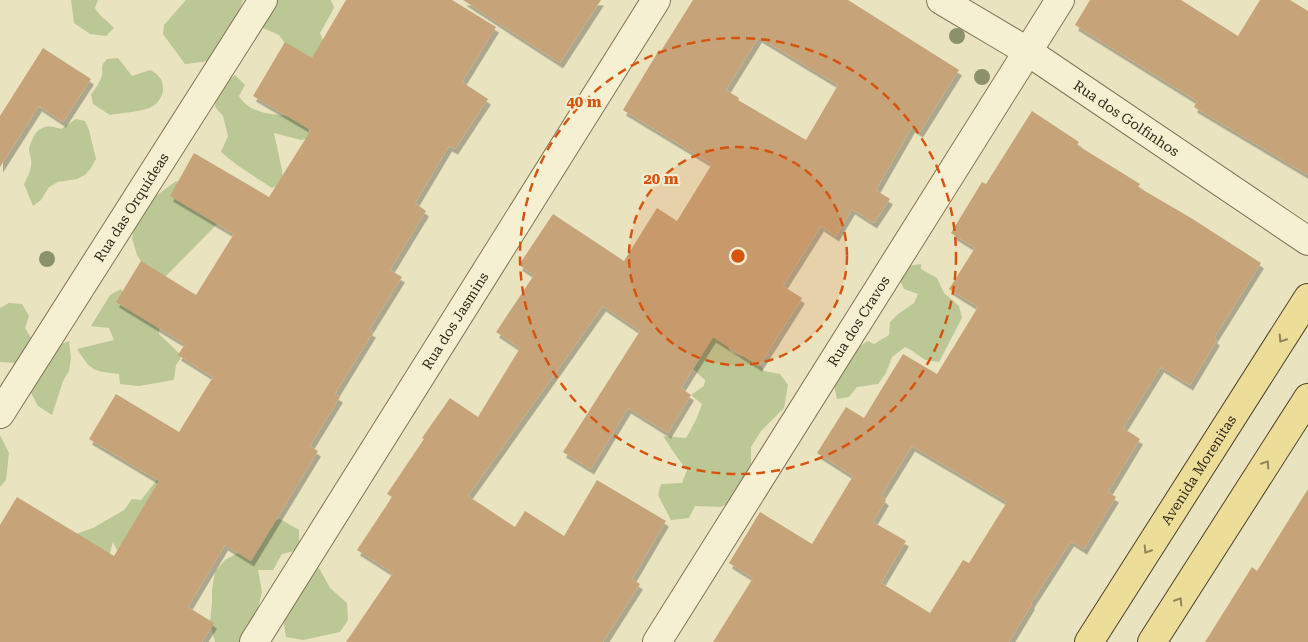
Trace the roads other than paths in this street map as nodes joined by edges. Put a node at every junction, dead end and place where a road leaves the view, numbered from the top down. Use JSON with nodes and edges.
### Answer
{"nodes":[{"id":1,"x":263,"y":0,"type":"edge"},
{"id":2,"x":656,"y":0,"type":"edge"},
{"id":3,"x":941,"y":0,"type":"edge"},
{"id":4,"x":1060,"y":0,"type":"edge"},
{"id":5,"x":1027,"y":51,"type":"junction"},
{"id":6,"x":1308,"y":241,"type":"edge"},
{"id":7,"x":1308,"y":298,"type":"edge"},
{"id":8,"x":1308,"y":398,"type":"edge"},
{"id":9,"x":0,"y":414,"type":"edge"},
{"id":10,"x":254,"y":642,"type":"edge"},
{"id":11,"x":657,"y":642,"type":"edge"},
{"id":12,"x":1088,"y":642,"type":"edge"},
{"id":13,"x":1152,"y":642,"type":"edge"}],
"edges":[{"from":1,"to":9,"type":"street","name":"Rua das Orquídeas"},
{"from":2,"to":10,"type":"street","name":"Rua dos Jasmins"},
{"from":3,"to":5,"type":"street","name":"Rua dos Golfinhos"},
{"from":4,"to":5,"type":"street","name":"Rua dos Cravos"},
{"from":5,"to":6,"type":"street","name":"Rua dos Golfinhos"},
{"from":5,"to":11,"type":"street","name":"Rua dos Cravos"},
{"from":7,"to":12,"type":"main road","name":"Avenida Morenitas","one_way":true},
{"from":13,"to":8,"type":"main road","one_way":true}]}
